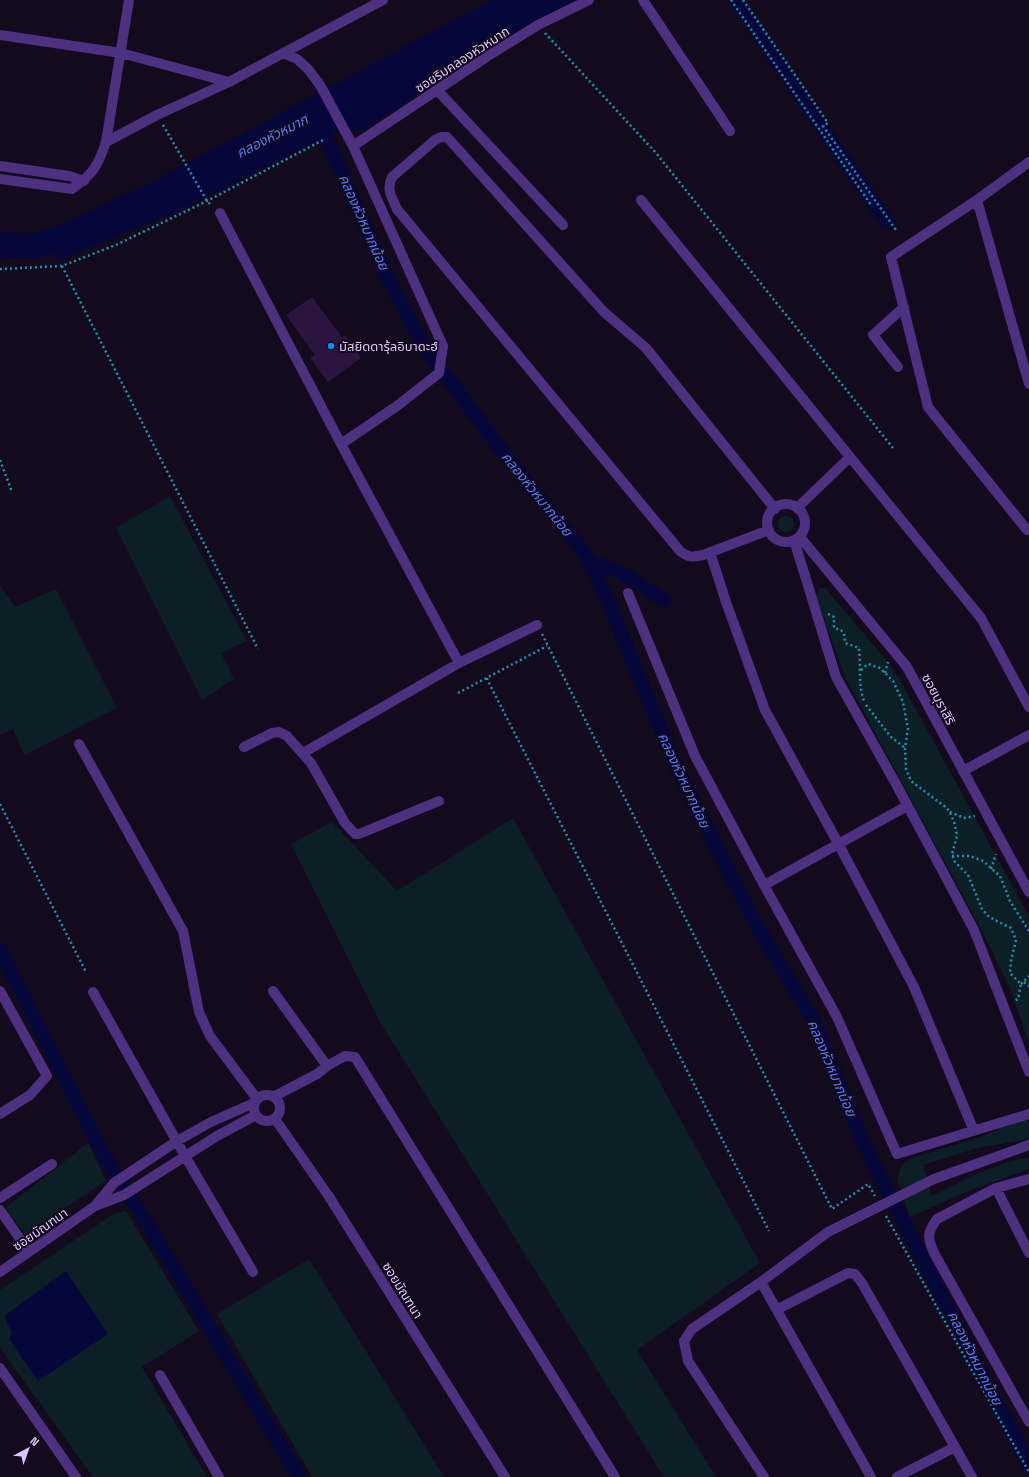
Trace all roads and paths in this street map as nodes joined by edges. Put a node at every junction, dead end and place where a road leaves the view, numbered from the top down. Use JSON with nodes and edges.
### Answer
{"nodes":[{"id":1,"x":129,"y":0,"type":"edge"},
{"id":2,"x":383,"y":0,"type":"edge"},
{"id":3,"x":589,"y":0,"type":"edge"},
{"id":4,"x":643,"y":0,"type":"edge"},
{"id":5,"x":731,"y":0,"type":"edge"},
{"id":6,"x":743,"y":0,"type":"edge"},
{"id":7,"x":538,"y":25,"type":"junction"},
{"id":8,"x":0,"y":35,"type":"edge"},
{"id":9,"x":121,"y":53,"type":"junction"},
{"id":10,"x":283,"y":53,"type":"junction"},
{"id":11,"x":229,"y":82,"type":"junction"},
{"id":12,"x":438,"y":91,"type":"junction"},
{"id":13,"x":157,"y":115,"type":"junction"},
{"id":14,"x":730,"y":131,"type":"dead end"},
{"id":15,"x":323,"y":140,"type":"dead end"},
{"id":16,"x":106,"y":142,"type":"junction"},
{"id":17,"x":350,"y":142,"type":"junction"},
{"id":18,"x":1029,"y":162,"type":"edge"},
{"id":19,"x":0,"y":166,"type":"edge"},
{"id":20,"x":0,"y":179,"type":"edge"},
{"id":21,"x":84,"y":181,"type":"junction"},
{"id":22,"x":206,"y":198,"type":"dead end"},
{"id":23,"x":641,"y":200,"type":"dead end"},
{"id":24,"x":977,"y":200,"type":"junction"},
{"id":25,"x":871,"y":205,"type":"dead end"},
{"id":26,"x":220,"y":213,"type":"dead end"},
{"id":27,"x":563,"y":225,"type":"dead end"},
{"id":28,"x":896,"y":230,"type":"dead end"},
{"id":29,"x":62,"y":266,"type":"junction"},
{"id":30,"x":0,"y":269,"type":"edge"},
{"id":31,"x":904,"y":307,"type":"junction"},
{"id":32,"x":898,"y":367,"type":"dead end"},
{"id":33,"x":1029,"y":384,"type":"edge"},
{"id":34,"x":341,"y":444,"type":"junction"},
{"id":35,"x":893,"y":448,"type":"dead end"},
{"id":36,"x":850,"y":457,"type":"junction"},
{"id":37,"x":0,"y":460,"type":"edge"},
{"id":38,"x":12,"y":492,"type":"dead end"},
{"id":39,"x":797,"y":508,"type":"junction"},
{"id":40,"x":775,"y":509,"type":"junction"},
{"id":41,"x":768,"y":530,"type":"junction"},
{"id":42,"x":1028,"y":531,"type":"edge"},
{"id":43,"x":797,"y":539,"type":"junction"},
{"id":44,"x":710,"y":552,"type":"junction"},
{"id":45,"x":628,"y":593,"type":"dead end"},
{"id":46,"x":818,"y":617,"type":"junction"},
{"id":47,"x":537,"y":625,"type":"joint"},
{"id":48,"x":547,"y":646,"type":"junction"},
{"id":49,"x":258,"y":649,"type":"dead end"},
{"id":50,"x":459,"y":663,"type":"junction"},
{"id":51,"x":861,"y":670,"type":"junction"},
{"id":52,"x":488,"y":678,"type":"junction"},
{"id":53,"x":458,"y":693,"type":"dead end"},
{"id":54,"x":1029,"y":707,"type":"edge"},
{"id":55,"x":1029,"y":735,"type":"edge"},
{"id":56,"x":79,"y":744,"type":"dead end"},
{"id":57,"x":244,"y":747,"type":"dead end"},
{"id":58,"x":905,"y":748,"type":"junction"},
{"id":59,"x":303,"y":753,"type":"junction"},
{"id":60,"x":964,"y":771,"type":"junction"},
{"id":61,"x":439,"y":801,"type":"dead end"},
{"id":62,"x":0,"y":804,"type":"edge"},
{"id":63,"x":907,"y":806,"type":"junction"},
{"id":64,"x":949,"y":812,"type":"junction"},
{"id":65,"x":986,"y":812,"type":"junction"},
{"id":66,"x":839,"y":845,"type":"junction"},
{"id":67,"x":952,"y":856,"type":"junction"},
{"id":68,"x":764,"y":885,"type":"junction"},
{"id":69,"x":1029,"y":892,"type":"edge"},
{"id":70,"x":1029,"y":931,"type":"edge"},
{"id":71,"x":86,"y":972,"type":"dead end"},
{"id":72,"x":1029,"y":976,"type":"edge"},
{"id":73,"x":1024,"y":982,"type":"junction"},
{"id":74,"x":1021,"y":984,"type":"junction"},
{"id":75,"x":1029,"y":986,"type":"edge"},
{"id":76,"x":0,"y":991,"type":"edge"},
{"id":77,"x":272,"y":991,"type":"dead end"},
{"id":78,"x":93,"y":992,"type":"dead end"},
{"id":79,"x":1003,"y":1006,"type":"junction"},
{"id":80,"x":327,"y":1066,"type":"junction"},
{"id":81,"x":1029,"y":1072,"type":"edge"},
{"id":82,"x":275,"y":1096,"type":"junction"},
{"id":83,"x":256,"y":1101,"type":"junction"},
{"id":84,"x":0,"y":1114,"type":"edge"},
{"id":85,"x":1029,"y":1114,"type":"edge"},
{"id":86,"x":256,"y":1115,"type":"junction"},
{"id":87,"x":275,"y":1119,"type":"junction"},
{"id":88,"x":974,"y":1131,"type":"junction"},
{"id":89,"x":177,"y":1141,"type":"junction"},
{"id":90,"x":1029,"y":1145,"type":"edge"},
{"id":91,"x":185,"y":1156,"type":"junction"},
{"id":92,"x":52,"y":1164,"type":"dead end"},
{"id":93,"x":1029,"y":1179,"type":"edge"},
{"id":94,"x":996,"y":1188,"type":"junction"},
{"id":95,"x":0,"y":1198,"type":"edge"},
{"id":96,"x":876,"y":1198,"type":"dead end"},
{"id":97,"x":95,"y":1206,"type":"junction"},
{"id":98,"x":0,"y":1210,"type":"edge"},
{"id":99,"x":884,"y":1212,"type":"dead end"},
{"id":100,"x":770,"y":1231,"type":"dead end"},
{"id":101,"x":29,"y":1252,"type":"junction"},
{"id":102,"x":1029,"y":1253,"type":"edge"},
{"id":103,"x":0,"y":1272,"type":"edge"},
{"id":104,"x":253,"y":1272,"type":"dead end"},
{"id":105,"x":761,"y":1282,"type":"junction"},
{"id":106,"x":778,"y":1309,"type":"junction"},
{"id":107,"x":0,"y":1368,"type":"edge"},
{"id":108,"x":160,"y":1376,"type":"dead end"},
{"id":109,"x":1029,"y":1422,"type":"edge"},
{"id":110,"x":955,"y":1447,"type":"junction"},
{"id":111,"x":1029,"y":1472,"type":"edge"},
{"id":112,"x":76,"y":1477,"type":"edge"},
{"id":113,"x":219,"y":1477,"type":"edge"},
{"id":114,"x":505,"y":1477,"type":"edge"},
{"id":115,"x":615,"y":1477,"type":"edge"},
{"id":116,"x":764,"y":1477,"type":"edge"},
{"id":117,"x":871,"y":1477,"type":"edge"},
{"id":118,"x":897,"y":1477,"type":"edge"},
{"id":119,"x":972,"y":1477,"type":"edge"}],
"edges":[{"from":1,"to":9,"type":"street"},
{"from":2,"to":10,"type":"street"},
{"from":3,"to":7,"type":"street","name":"ซอยริมคลองหัวหมาก"},
{"from":4,"to":14,"type":"street"},
{"from":5,"to":25,"type":"path"},
{"from":6,"to":28,"type":"path"},
{"from":7,"to":12,"type":"street","name":"ซอยริมคลองหัวหมาก"},
{"from":7,"to":35,"type":"path"},
{"from":8,"to":9,"type":"street"},
{"from":9,"to":11,"type":"street"},
{"from":9,"to":16,"type":"street"},
{"from":10,"to":11,"type":"street"},
{"from":10,"to":17,"type":"street"},
{"from":11,"to":13,"type":"street"},
{"from":12,"to":17,"type":"street","name":"ซอยริมคลองหัวหมาก"},
{"from":12,"to":27,"type":"street"},
{"from":13,"to":16,"type":"street"},
{"from":13,"to":22,"type":"path"},
{"from":15,"to":29,"type":"path"},
{"from":16,"to":21,"type":"street"},
{"from":17,"to":34,"type":"street"},
{"from":18,"to":24,"type":"street"},
{"from":19,"to":21,"type":"street"},
{"from":20,"to":21,"type":"street"},
{"from":23,"to":36,"type":"street"},
{"from":24,"to":31,"type":"street"},
{"from":24,"to":33,"type":"street"},
{"from":26,"to":34,"type":"street"},
{"from":29,"to":30,"type":"path"},
{"from":29,"to":49,"type":"path"},
{"from":31,"to":32,"type":"street"},
{"from":31,"to":42,"type":"street"},
{"from":34,"to":50,"type":"street"},
{"from":36,"to":39,"type":"street"},
{"from":36,"to":54,"type":"street"},
{"from":37,"to":38,"type":"path"},
{"from":39,"to":40,"type":"street"},
{"from":39,"to":43,"type":"street"},
{"from":40,"to":41,"type":"street"},
{"from":40,"to":44,"type":"street"},
{"from":41,"to":43,"type":"street"},
{"from":41,"to":44,"type":"street"},
{"from":43,"to":46,"type":"street"},
{"from":43,"to":60,"type":"street","name":"ซอยบุราสิริ"},
{"from":44,"to":66,"type":"street"},
{"from":45,"to":68,"type":"street"},
{"from":46,"to":51,"type":"path"},
{"from":46,"to":63,"type":"street"},
{"from":47,"to":48,"type":"path"},
{"from":47,"to":50,"type":"street"},
{"from":48,"to":52,"type":"path"},
{"from":48,"to":96,"type":"path"},
{"from":50,"to":59,"type":"street"},
{"from":51,"to":58,"type":"path"},
{"from":51,"to":58,"type":"path"},
{"from":52,"to":53,"type":"path"},
{"from":52,"to":100,"type":"path"},
{"from":55,"to":60,"type":"street"},
{"from":56,"to":83,"type":"street"},
{"from":57,"to":59,"type":"street"},
{"from":58,"to":64,"type":"path"},
{"from":59,"to":61,"type":"street"},
{"from":60,"to":65,"type":"street","name":"ซอยบุราสิริ"},
{"from":62,"to":71,"type":"path"},
{"from":63,"to":66,"type":"street"},
{"from":63,"to":79,"type":"street"},
{"from":64,"to":65,"type":"path"},
{"from":64,"to":67,"type":"path"},
{"from":65,"to":69,"type":"street","name":"ซอยบุราสิริ"},
{"from":66,"to":68,"type":"street"},
{"from":66,"to":88,"type":"street"},
{"from":67,"to":70,"type":"path"},
{"from":67,"to":74,"type":"path"},
{"from":68,"to":88,"type":"street"},
{"from":72,"to":73,"type":"path"},
{"from":73,"to":74,"type":"path"},
{"from":73,"to":75,"type":"path"},
{"from":74,"to":79,"type":"path"},
{"from":76,"to":84,"type":"street"},
{"from":77,"to":80,"type":"street"},
{"from":78,"to":89,"type":"street"},
{"from":79,"to":81,"type":"street"},
{"from":80,"to":82,"type":"street","name":"ซอยมัณฑนา"},
{"from":80,"to":115,"type":"street","name":"ซอยมัณฑนา"},
{"from":82,"to":83,"type":"street","name":"ซอยมัณฑนา"},
{"from":82,"to":87,"type":"street"},
{"from":83,"to":86,"type":"street"},
{"from":83,"to":89,"type":"street","name":"ซอยมัณฑนา"},
{"from":85,"to":88,"type":"street"},
{"from":86,"to":87,"type":"street"},
{"from":86,"to":91,"type":"street"},
{"from":87,"to":114,"type":"street","name":"ซอยมัณฑนา"},
{"from":89,"to":91,"type":"street"},
{"from":89,"to":97,"type":"street","name":"ซอยมัณฑนา"},
{"from":90,"to":105,"type":"street"},
{"from":91,"to":97,"type":"street","name":"ซอยมัณฑนา"},
{"from":91,"to":104,"type":"street"},
{"from":92,"to":95,"type":"street"},
{"from":93,"to":94,"type":"street"},
{"from":94,"to":102,"type":"street"},
{"from":94,"to":109,"type":"street"},
{"from":97,"to":101,"type":"street","name":"ซอยมัณฑนา"},
{"from":98,"to":101,"type":"street"},
{"from":99,"to":111,"type":"path"},
{"from":101,"to":103,"type":"street","name":"ซอยมัณฑนา"},
{"from":105,"to":106,"type":"street"},
{"from":105,"to":116,"type":"street"},
{"from":106,"to":110,"type":"street"},
{"from":106,"to":117,"type":"street"},
{"from":107,"to":112,"type":"street"},
{"from":108,"to":113,"type":"street"},
{"from":110,"to":118,"type":"street"},
{"from":110,"to":119,"type":"street"}]}
